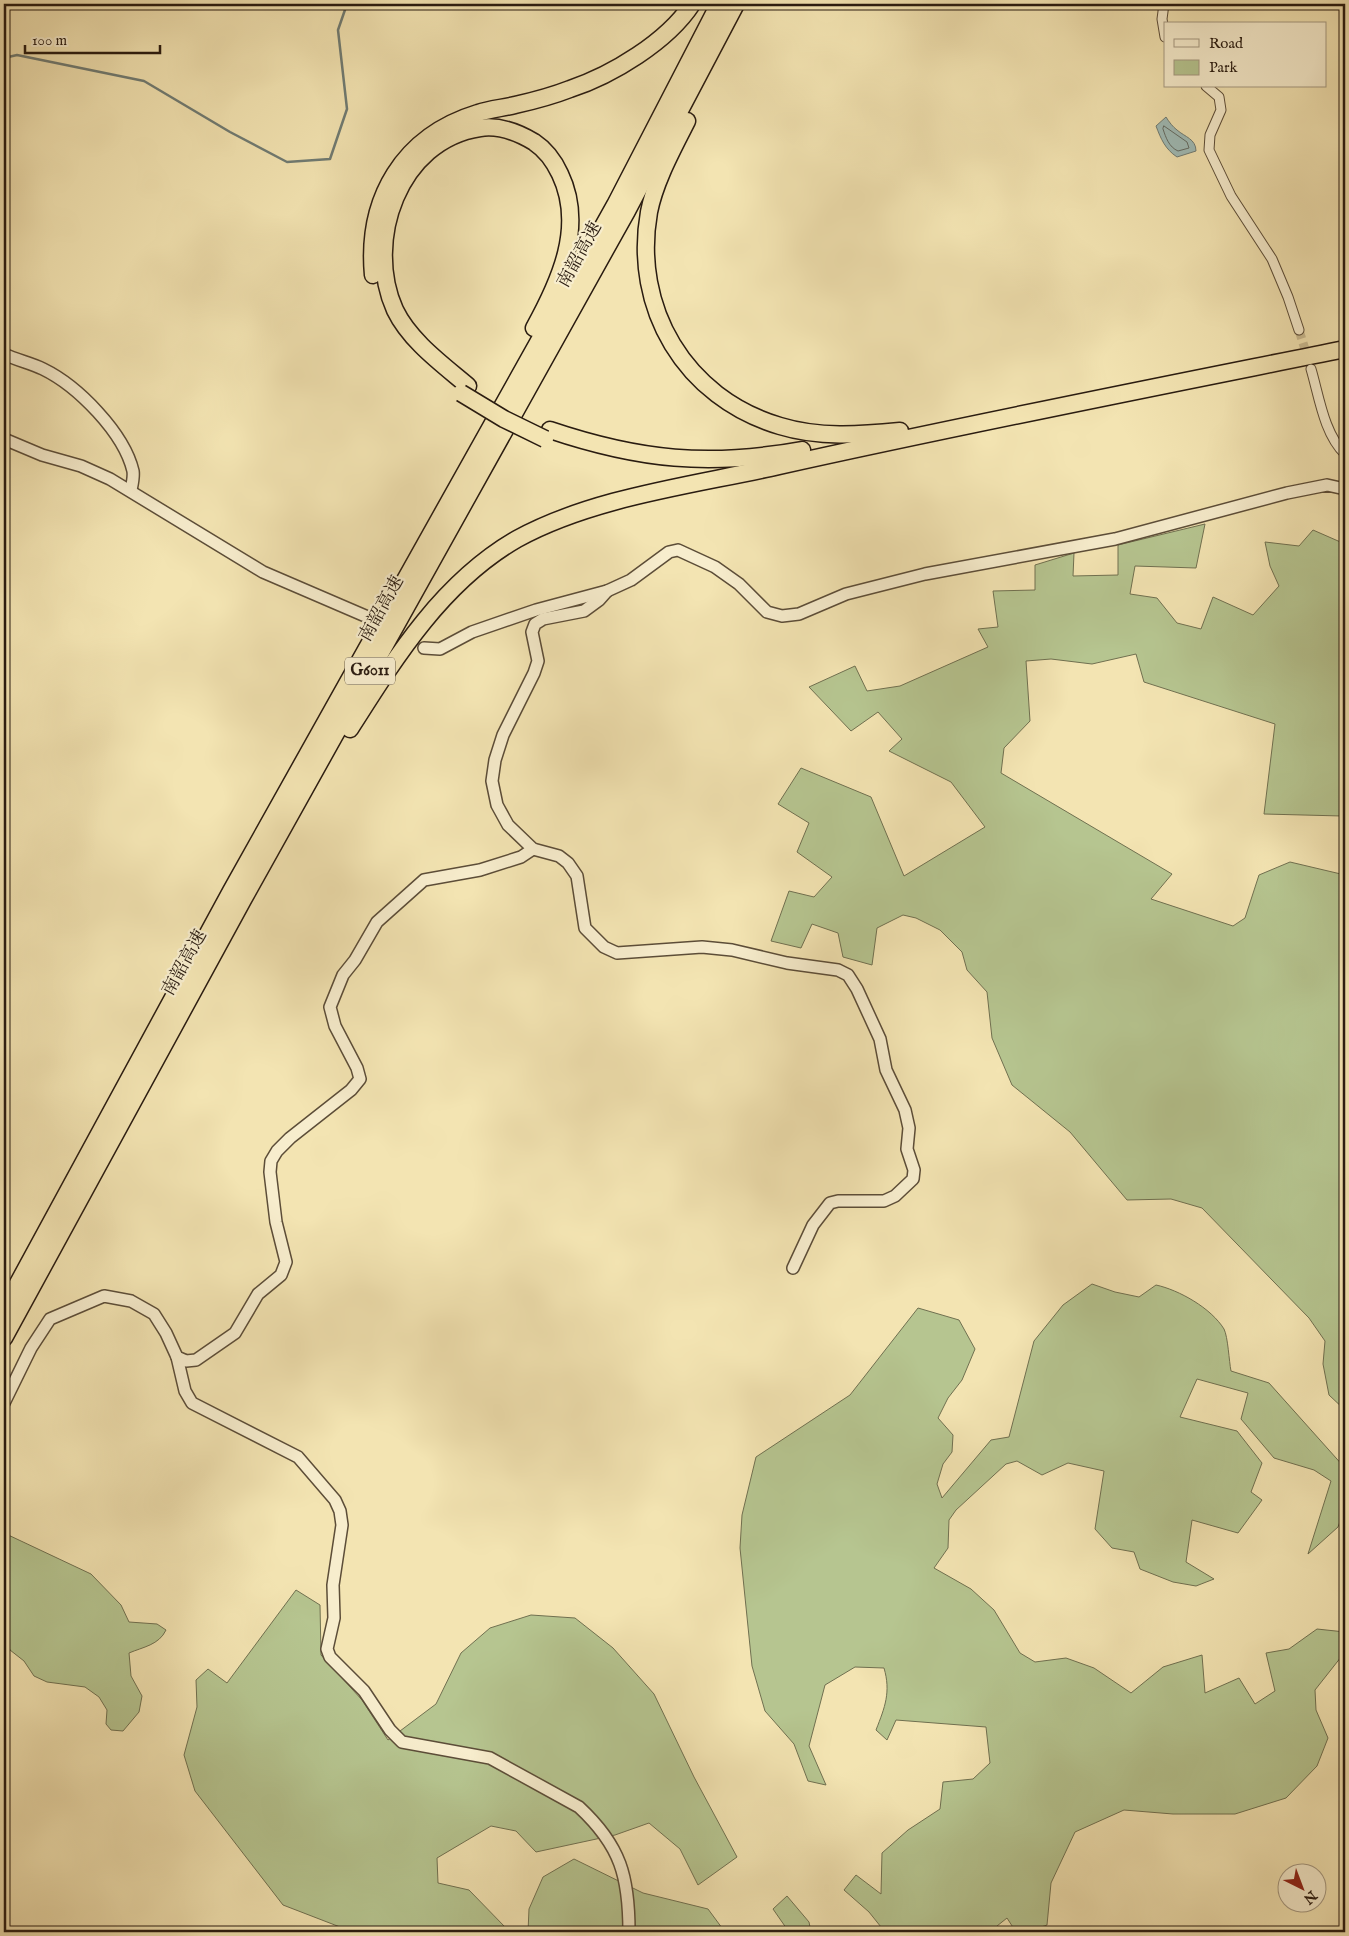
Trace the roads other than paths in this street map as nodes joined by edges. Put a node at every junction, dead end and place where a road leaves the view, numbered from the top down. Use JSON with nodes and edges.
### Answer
{"nodes":[{"id":1,"x":692,"y":4,"type":"edge"},
{"id":2,"x":719,"y":4,"type":"edge"},
{"id":3,"x":736,"y":4,"type":"edge"},
{"id":4,"x":748,"y":4,"type":"edge"},
{"id":5,"x":1164,"y":4,"type":"edge"},
{"id":6,"x":1164,"y":31,"type":"edge"},
{"id":7,"x":1208,"y":88,"type":"edge"},
{"id":8,"x":1299,"y":330,"type":"tunnel mouth"},
{"id":9,"x":1345,"y":339,"type":"edge"},
{"id":10,"x":1345,"y":349,"type":"edge"},
{"id":11,"x":4,"y":354,"type":"edge"},
{"id":12,"x":1311,"y":369,"type":"tunnel mouth"},
{"id":13,"x":464,"y":389,"type":"junction"},
{"id":14,"x":920,"y":429,"type":"junction"},
{"id":15,"x":548,"y":434,"type":"junction"},
{"id":16,"x":4,"y":439,"type":"edge"},
{"id":17,"x":1345,"y":454,"type":"edge"},
{"id":18,"x":788,"y":464,"type":"junction"},
{"id":19,"x":1345,"y":489,"type":"edge"},
{"id":20,"x":131,"y":490,"type":"junction"},
{"id":21,"x":405,"y":581,"type":"junction"},
{"id":22,"x":607,"y":591,"type":"junction"},
{"id":23,"x":370,"y":618,"type":"dead end"},
{"id":24,"x":424,"y":648,"type":"dead end"},
{"id":25,"x":533,"y":848,"type":"junction"},
{"id":26,"x":244,"y":898,"type":"junction"},
{"id":27,"x":793,"y":1268,"type":"dead end"},
{"id":28,"x":4,"y":1309,"type":"edge"},
{"id":29,"x":4,"y":1338,"type":"edge"},
{"id":30,"x":177,"y":1357,"type":"junction"},
{"id":31,"x":4,"y":1403,"type":"edge"},
{"id":32,"x":629,"y":1932,"type":"edge"}],
"edges":[{"from":1,"to":13,"type":"highway"},
{"from":2,"to":21,"type":"highway","name":"南韶高速","number":"G6011"},
{"from":3,"to":26,"type":"highway","name":"南韶高速","number":"G6011"},
{"from":4,"to":14,"type":"highway"},
{"from":5,"to":6,"type":"street"},
{"from":7,"to":8,"type":"street"},
{"from":9,"to":14,"type":"highway"},
{"from":10,"to":18,"type":"highway"},
{"from":11,"to":20,"type":"street"},
{"from":12,"to":17,"type":"street"},
{"from":13,"to":15,"type":"highway"},
{"from":13,"to":21,"type":"highway"},
{"from":14,"to":15,"type":"highway"},
{"from":15,"to":18,"type":"highway"},
{"from":16,"to":20,"type":"street"},
{"from":18,"to":26,"type":"highway"},
{"from":19,"to":22,"type":"street"},
{"from":20,"to":23,"type":"street"},
{"from":21,"to":28,"type":"highway","name":"南韶高速","number":"G6011"},
{"from":22,"to":24,"type":"street"},
{"from":22,"to":25,"type":"street"},
{"from":25,"to":27,"type":"street"},
{"from":25,"to":30,"type":"street"},
{"from":26,"to":29,"type":"highway","name":"南韶高速","number":"G6011"},
{"from":30,"to":31,"type":"street"},
{"from":30,"to":32,"type":"street"}]}
